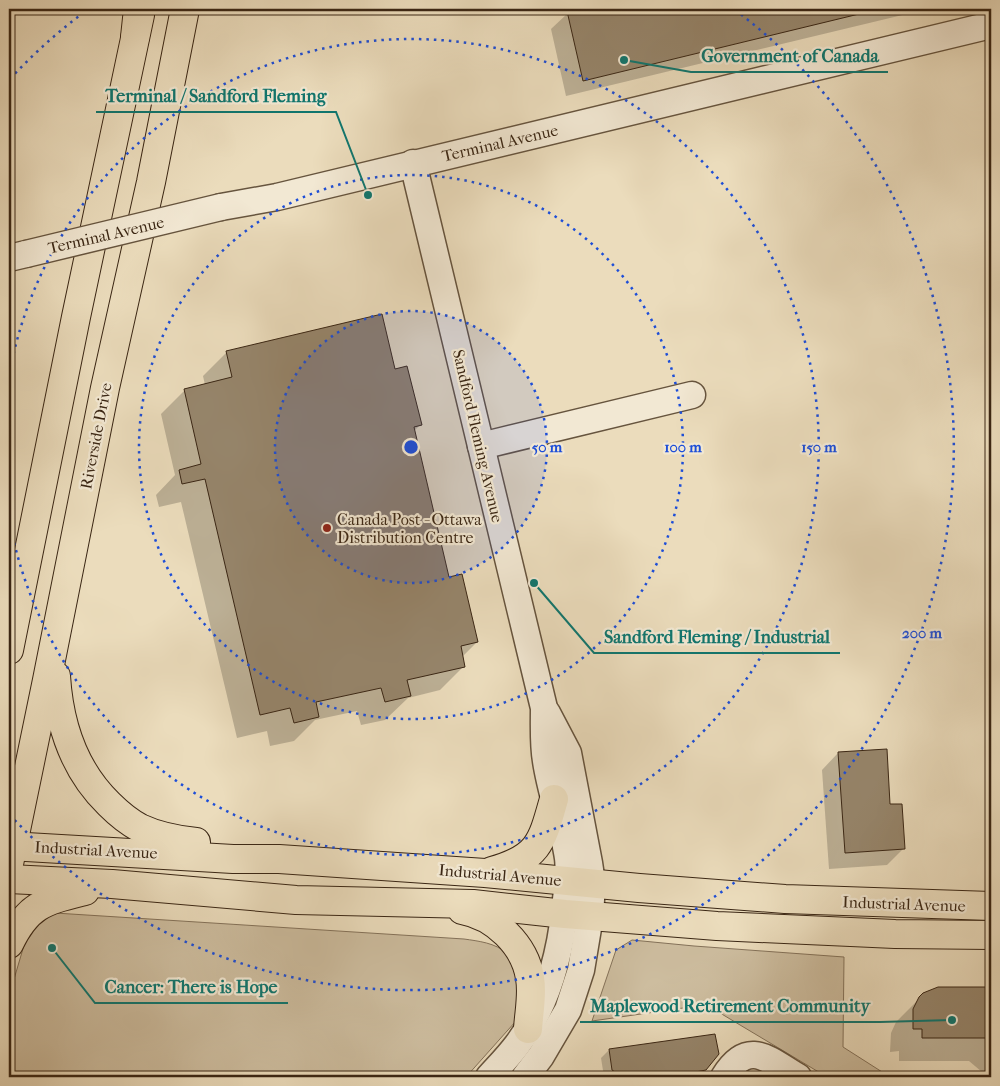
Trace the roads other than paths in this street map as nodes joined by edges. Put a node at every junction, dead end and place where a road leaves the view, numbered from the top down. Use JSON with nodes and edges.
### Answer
{"nodes":[{"id":1,"x":140,"y":9,"type":"edge"},
{"id":2,"x":185,"y":9,"type":"edge"},
{"id":3,"x":991,"y":25,"type":"edge"},
{"id":4,"x":413,"y":164,"type":"junction"},
{"id":5,"x":17,"y":256,"type":"edge"},
{"id":6,"x":692,"y":395,"type":"dead end"},
{"id":7,"x":481,"y":446,"type":"junction"},
{"id":8,"x":56,"y":637,"type":"junction"},
{"id":9,"x":9,"y":650,"type":"edge"},
{"id":10,"x":544,"y":708,"type":"junction"},
{"id":11,"x":554,"y":799,"type":"junction"},
{"id":12,"x":10,"y":852,"type":"edge"},
{"id":13,"x":279,"y":859,"type":"junction"},
{"id":14,"x":485,"y":873,"type":"junction"},
{"id":15,"x":9,"y":879,"type":"edge"},
{"id":16,"x":580,"y":882,"type":"junction"},
{"id":17,"x":112,"y":884,"type":"junction"},
{"id":18,"x":414,"y":902,"type":"junction"},
{"id":19,"x":991,"y":906,"type":"edge"},
{"id":20,"x":578,"y":915,"type":"junction"},
{"id":21,"x":991,"y":935,"type":"edge"},
{"id":22,"x":9,"y":944,"type":"edge"},
{"id":23,"x":528,"y":1029,"type":"junction"},
{"id":24,"x":489,"y":1077,"type":"edge"},
{"id":25,"x":525,"y":1077,"type":"edge"},
{"id":26,"x":724,"y":1077,"type":"edge"},
{"id":27,"x":798,"y":1077,"type":"edge"}],
"edges":[{"from":1,"to":9,"type":"main road"},
{"from":2,"to":8,"type":"main road","name":"Riverside Drive"},
{"from":3,"to":4,"type":"street","name":"Terminal Avenue"},
{"from":4,"to":5,"type":"street","name":"Terminal Avenue","bridge":true},
{"from":4,"to":7,"type":"street","name":"Sandford Fleming Avenue"},
{"from":6,"to":7,"type":"street"},
{"from":7,"to":10,"type":"street","name":"Sandford Fleming Avenue"},
{"from":8,"to":12,"type":"main road","name":"Riverside Drive"},
{"from":8,"to":13,"type":"main road"},
{"from":10,"to":11,"type":"street","name":"Sandford Fleming Avenue"},
{"from":10,"to":16,"type":"street","name":"Sandford Fleming Avenue"},
{"from":11,"to":14,"type":"main road"},
{"from":11,"to":16,"type":"street","name":"Sandford Fleming Avenue"},
{"from":12,"to":13,"type":"main road","name":"Industrial Avenue"},
{"from":13,"to":14,"type":"main road","name":"Industrial Avenue"},
{"from":14,"to":16,"type":"main road","name":"Industrial Avenue"},
{"from":15,"to":17,"type":"main road","name":"Industrial Avenue"},
{"from":16,"to":19,"type":"main road","name":"Industrial Avenue"},
{"from":16,"to":20,"type":"street"},
{"from":17,"to":18,"type":"main road","name":"Industrial Avenue"},
{"from":17,"to":22,"type":"main road"},
{"from":18,"to":20,"type":"main road","name":"Industrial Avenue"},
{"from":18,"to":23,"type":"main road"},
{"from":20,"to":21,"type":"main road","name":"Industrial Avenue"},
{"from":20,"to":23,"type":"street"},
{"from":20,"to":25,"type":"street"},
{"from":23,"to":24,"type":"street"},
{"from":26,"to":27,"type":"street"}]}
